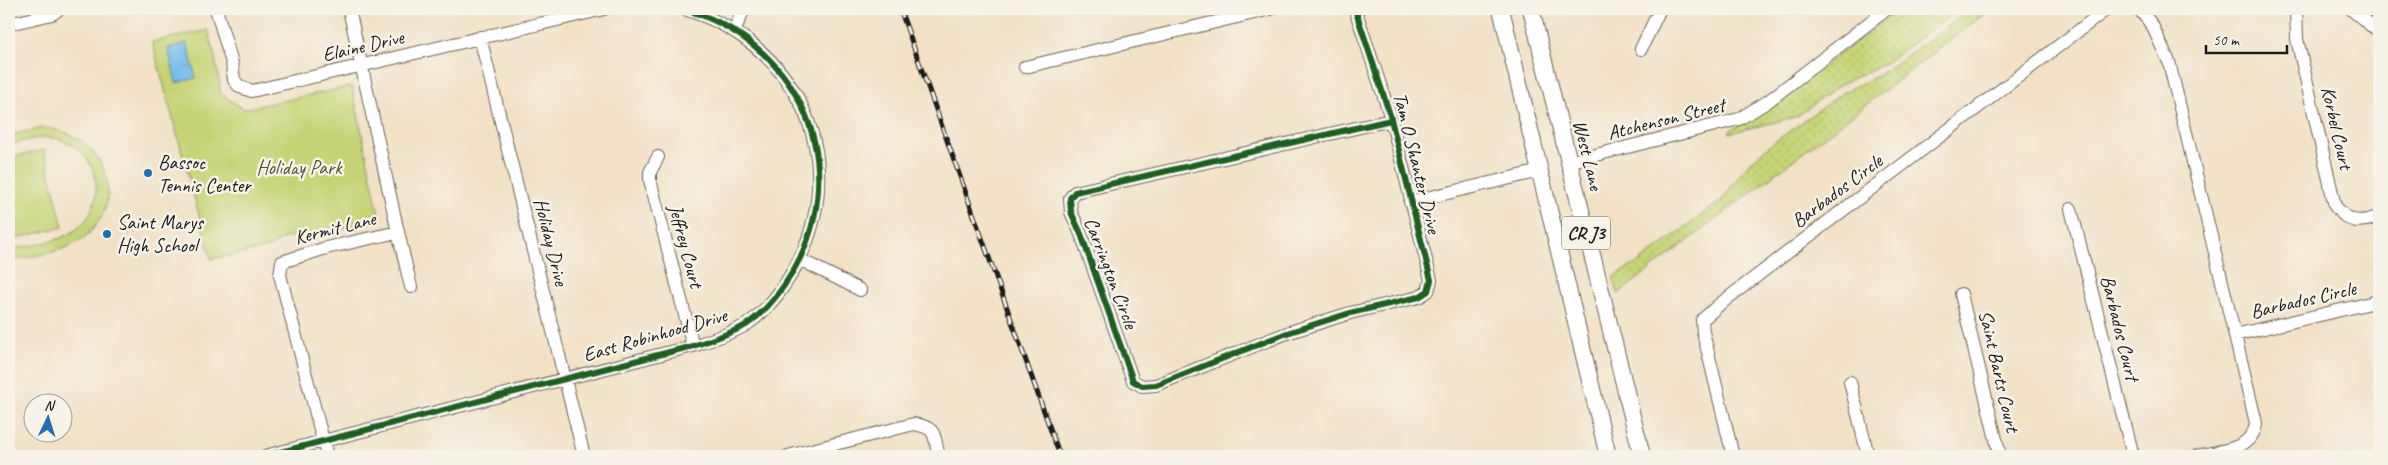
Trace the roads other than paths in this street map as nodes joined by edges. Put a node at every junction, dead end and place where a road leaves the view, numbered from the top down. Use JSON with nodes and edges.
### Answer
{"nodes":[{"id":1,"x":59,"y":9,"type":"edge"},
{"id":2,"x":216,"y":9,"type":"edge"},
{"id":3,"x":349,"y":9,"type":"edge"},
{"id":4,"x":604,"y":9,"type":"edge"},
{"id":5,"x":684,"y":9,"type":"edge"},
{"id":6,"x":744,"y":9,"type":"edge"},
{"id":7,"x":1271,"y":9,"type":"edge"},
{"id":8,"x":1355,"y":9,"type":"edge"},
{"id":9,"x":1501,"y":9,"type":"edge"},
{"id":10,"x":1531,"y":9,"type":"edge"},
{"id":11,"x":1660,"y":9,"type":"edge"},
{"id":12,"x":1887,"y":9,"type":"edge"},
{"id":13,"x":2107,"y":9,"type":"edge"},
{"id":14,"x":2139,"y":9,"type":"edge"},
{"id":15,"x":2296,"y":9,"type":"edge"},
{"id":16,"x":2351,"y":9,"type":"edge"},
{"id":17,"x":1213,"y":15,"type":"edge"},
{"id":18,"x":9,"y":24,"type":"edge"},
{"id":19,"x":734,"y":31,"type":"junction"},
{"id":20,"x":2379,"y":32,"type":"edge"},
{"id":21,"x":480,"y":38,"type":"junction"},
{"id":22,"x":1641,"y":49,"type":"dead end"},
{"id":23,"x":362,"y":65,"type":"junction"},
{"id":24,"x":1024,"y":67,"type":"dead end"},
{"id":25,"x":1391,"y":120,"type":"junction"},
{"id":26,"x":658,"y":157,"type":"dead end"},
{"id":27,"x":1568,"y":162,"type":"junction"},
{"id":28,"x":1540,"y":171,"type":"junction"},
{"id":29,"x":1410,"y":202,"type":"junction"},
{"id":30,"x":2071,"y":209,"type":"dead end"},
{"id":31,"x":2379,"y":218,"type":"edge"},
{"id":32,"x":398,"y":232,"type":"junction"},
{"id":33,"x":799,"y":259,"type":"junction"},
{"id":34,"x":411,"y":287,"type":"dead end"},
{"id":35,"x":860,"y":290,"type":"dead end"},
{"id":36,"x":1961,"y":294,"type":"dead end"},
{"id":37,"x":1424,"y":295,"type":"joint"},
{"id":38,"x":2379,"y":301,"type":"edge"},
{"id":39,"x":2235,"y":335,"type":"junction"},
{"id":40,"x":693,"y":346,"type":"junction"},
{"id":41,"x":565,"y":378,"type":"junction"},
{"id":42,"x":1850,"y":382,"type":"dead end"},
{"id":43,"x":324,"y":442,"type":"junction"},
{"id":44,"x":265,"y":456,"type":"edge"},
{"id":45,"x":327,"y":456,"type":"edge"},
{"id":46,"x":584,"y":456,"type":"edge"},
{"id":47,"x":788,"y":456,"type":"edge"},
{"id":48,"x":939,"y":456,"type":"edge"},
{"id":49,"x":1608,"y":456,"type":"edge"},
{"id":50,"x":1642,"y":456,"type":"edge"},
{"id":51,"x":1733,"y":456,"type":"edge"},
{"id":52,"x":1868,"y":456,"type":"edge"},
{"id":53,"x":2000,"y":456,"type":"edge"},
{"id":54,"x":2133,"y":456,"type":"edge"},
{"id":55,"x":2196,"y":456,"type":"edge"}],
"edges":[{"from":1,"to":18,"type":"street"},
{"from":2,"to":23,"type":"street","name":"Elaine Drive"},
{"from":3,"to":23,"type":"street","name":"Kermit Lane"},
{"from":4,"to":21,"type":"street","name":"Elaine Drive"},
{"from":5,"to":19,"type":"street"},
{"from":6,"to":19,"type":"street"},
{"from":7,"to":17,"type":"street"},
{"from":8,"to":25,"type":"street","name":"Tam O Shanter Drive"},
{"from":9,"to":28,"type":"main road","number":"CR J3"},
{"from":10,"to":27,"type":"main road","name":"West Lane","number":"CR J3"},
{"from":11,"to":22,"type":"street"},
{"from":12,"to":27,"type":"street","name":"Atchenson Street"},
{"from":13,"to":51,"type":"street","name":"Barbados Circle"},
{"from":14,"to":39,"type":"street","name":"Barbados Circle"},
{"from":15,"to":31,"type":"street","name":"Korbel Court"},
{"from":16,"to":20,"type":"street"},
{"from":17,"to":24,"type":"street"},
{"from":19,"to":33,"type":"street","name":"East Robinhood Drive"},
{"from":21,"to":23,"type":"street","name":"Elaine Drive"},
{"from":21,"to":41,"type":"street","name":"Holiday Drive"},
{"from":23,"to":32,"type":"street","name":"Kermit Lane"},
{"from":25,"to":29,"type":"street","name":"Tam O Shanter Drive"},
{"from":25,"to":37,"type":"street","name":"Carrington Circle"},
{"from":26,"to":40,"type":"street","name":"Jeffrey Court"},
{"from":27,"to":50,"type":"main road","name":"West Lane","number":"CR J3"},
{"from":28,"to":29,"type":"street"},
{"from":28,"to":49,"type":"main road","number":"CR J3"},
{"from":29,"to":37,"type":"street","name":"Tam O Shanter Drive"},
{"from":30,"to":54,"type":"street","name":"Barbados Court"},
{"from":32,"to":34,"type":"street"},
{"from":32,"to":43,"type":"street","name":"Kermit Lane"},
{"from":33,"to":35,"type":"street"},
{"from":33,"to":40,"type":"street","name":"East Robinhood Drive"},
{"from":36,"to":53,"type":"street","name":"Saint Barts Court"},
{"from":38,"to":39,"type":"street","name":"Barbados Circle"},
{"from":39,"to":55,"type":"street","name":"Barbados Circle"},
{"from":40,"to":41,"type":"street","name":"East Robinhood Drive"},
{"from":41,"to":43,"type":"street","name":"East Robinhood Drive"},
{"from":41,"to":46,"type":"street","name":"Holiday Drive"},
{"from":42,"to":52,"type":"street"},
{"from":43,"to":44,"type":"street","name":"East Robinhood Drive"},
{"from":43,"to":45,"type":"street","name":"Kermit Lane"},
{"from":47,"to":48,"type":"street"}]}
